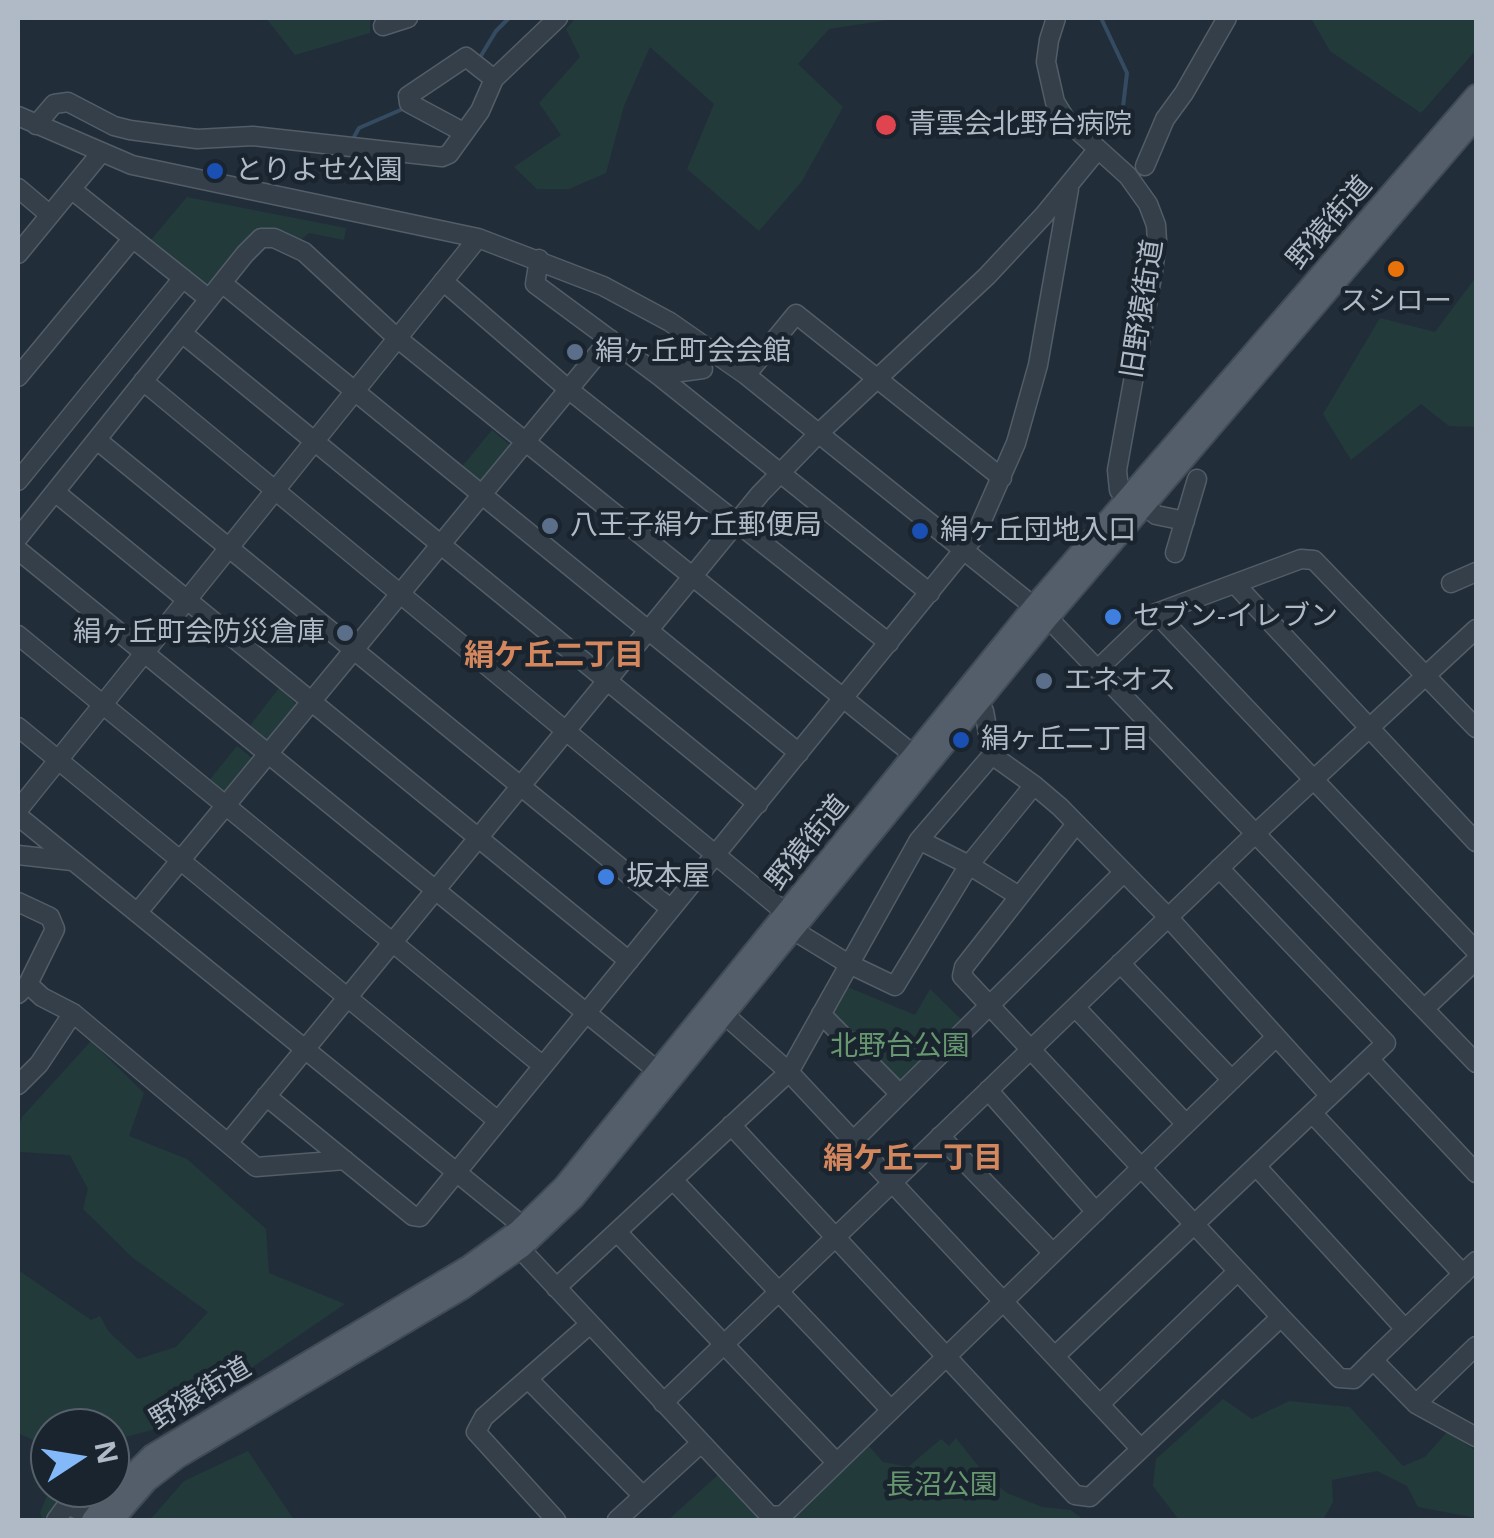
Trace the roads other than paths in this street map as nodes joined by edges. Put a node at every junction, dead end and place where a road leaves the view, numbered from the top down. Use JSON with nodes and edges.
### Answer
{"nodes":[{"id":1,"x":408,"y":18,"type":"edge"},
{"id":2,"x":558,"y":18,"type":"edge"},
{"id":3,"x":1056,"y":18,"type":"edge"},
{"id":4,"x":1227,"y":18,"type":"edge"},
{"id":5,"x":382,"y":26,"type":"dead end"},
{"id":6,"x":494,"y":79,"type":"junction"},
{"id":7,"x":1476,"y":95,"type":"edge"},
{"id":8,"x":18,"y":116,"type":"edge"},
{"id":9,"x":1476,"y":118,"type":"edge"},
{"id":10,"x":36,"y":126,"type":"junction"},
{"id":11,"x":463,"y":132,"type":"junction"},
{"id":12,"x":1098,"y":149,"type":"junction"},
{"id":13,"x":100,"y":154,"type":"junction"},
{"id":14,"x":1145,"y":166,"type":"dead end"},
{"id":15,"x":1070,"y":184,"type":"junction"},
{"id":16,"x":18,"y":188,"type":"edge"},
{"id":17,"x":71,"y":189,"type":"junction"},
{"id":18,"x":50,"y":214,"type":"junction"},
{"id":19,"x":133,"y":238,"type":"junction"},
{"id":20,"x":478,"y":238,"type":"junction"},
{"id":21,"x":18,"y":254,"type":"edge"},
{"id":22,"x":538,"y":259,"type":"junction"},
{"id":23,"x":183,"y":278,"type":"junction"},
{"id":24,"x":443,"y":281,"type":"junction"},
{"id":25,"x":222,"y":283,"type":"junction"},
{"id":26,"x":209,"y":299,"type":"junction"},
{"id":27,"x":182,"y":333,"type":"junction"},
{"id":28,"x":397,"y":338,"type":"junction"},
{"id":29,"x":610,"y":338,"type":"junction"},
{"id":30,"x":703,"y":369,"type":"dead end"},
{"id":31,"x":658,"y":375,"type":"junction"},
{"id":32,"x":746,"y":375,"type":"junction"},
{"id":33,"x":18,"y":377,"type":"edge"},
{"id":34,"x":877,"y":379,"type":"junction"},
{"id":35,"x":144,"y":382,"type":"junction"},
{"id":36,"x":568,"y":389,"type":"junction"},
{"id":37,"x":355,"y":391,"type":"junction"},
{"id":38,"x":819,"y":433,"type":"junction"},
{"id":39,"x":96,"y":440,"type":"junction"},
{"id":40,"x":314,"y":441,"type":"junction"},
{"id":41,"x":524,"y":442,"type":"junction"},
{"id":42,"x":780,"y":474,"type":"junction"},
{"id":43,"x":1002,"y":478,"type":"junction"},
{"id":44,"x":1198,"y":479,"type":"dead end"},
{"id":45,"x":18,"y":481,"type":"edge"},
{"id":46,"x":275,"y":490,"type":"junction"},
{"id":47,"x":55,"y":492,"type":"junction"},
{"id":48,"x":482,"y":494,"type":"junction"},
{"id":49,"x":1135,"y":507,"type":"junction"},
{"id":50,"x":1185,"y":521,"type":"junction"},
{"id":51,"x":735,"y":524,"type":"junction"},
{"id":52,"x":18,"y":538,"type":"edge"},
{"id":53,"x":440,"y":544,"type":"junction"},
{"id":54,"x":228,"y":548,"type":"junction"},
{"id":55,"x":18,"y":550,"type":"edge"},
{"id":56,"x":965,"y":550,"type":"junction"},
{"id":57,"x":1175,"y":553,"type":"dead end"},
{"id":58,"x":1476,"y":572,"type":"edge"},
{"id":59,"x":693,"y":577,"type":"junction"},
{"id":60,"x":1452,"y":583,"type":"dead end"},
{"id":61,"x":1234,"y":584,"type":"junction"},
{"id":62,"x":930,"y":593,"type":"junction"},
{"id":63,"x":400,"y":594,"type":"junction"},
{"id":64,"x":186,"y":600,"type":"junction"},
{"id":65,"x":1041,"y":612,"type":"junction"},
{"id":66,"x":1156,"y":613,"type":"junction"},
{"id":67,"x":1476,"y":629,"type":"edge"},
{"id":68,"x":648,"y":630,"type":"junction"},
{"id":69,"x":18,"y":635,"type":"edge"},
{"id":70,"x":889,"y":643,"type":"junction"},
{"id":71,"x":354,"y":650,"type":"junction"},
{"id":72,"x":144,"y":653,"type":"junction"},
{"id":73,"x":1098,"y":669,"type":"junction"},
{"id":74,"x":1426,"y":674,"type":"junction"},
{"id":75,"x":607,"y":680,"type":"junction"},
{"id":76,"x":844,"y":698,"type":"junction"},
{"id":77,"x":311,"y":702,"type":"junction"},
{"id":78,"x":102,"y":704,"type":"junction"},
{"id":79,"x":977,"y":704,"type":"junction"},
{"id":80,"x":18,"y":727,"type":"edge"},
{"id":81,"x":1368,"y":727,"type":"junction"},
{"id":82,"x":1476,"y":728,"type":"edge"},
{"id":83,"x":566,"y":731,"type":"junction"},
{"id":84,"x":799,"y":753,"type":"junction"},
{"id":85,"x":268,"y":754,"type":"junction"},
{"id":86,"x":992,"y":755,"type":"junction"},
{"id":87,"x":914,"y":756,"type":"junction"},
{"id":88,"x":58,"y":760,"type":"junction"},
{"id":89,"x":1315,"y":778,"type":"junction"},
{"id":90,"x":1034,"y":785,"type":"junction"},
{"id":91,"x":520,"y":786,"type":"junction"},
{"id":92,"x":758,"y":804,"type":"junction"},
{"id":93,"x":226,"y":806,"type":"junction"},
{"id":94,"x":18,"y":813,"type":"edge"},
{"id":95,"x":1076,"y":824,"type":"junction"},
{"id":96,"x":1256,"y":832,"type":"junction"},
{"id":97,"x":478,"y":838,"type":"junction"},
{"id":98,"x":919,"y":840,"type":"junction"},
{"id":99,"x":1476,"y":842,"type":"edge"},
{"id":100,"x":18,"y":855,"type":"edge"},
{"id":101,"x":716,"y":855,"type":"junction"},
{"id":102,"x":181,"y":860,"type":"junction"},
{"id":103,"x":72,"y":861,"type":"junction"},
{"id":104,"x":969,"y":865,"type":"junction"},
{"id":105,"x":1218,"y":868,"type":"junction"},
{"id":106,"x":1123,"y":874,"type":"junction"},
{"id":107,"x":436,"y":891,"type":"junction"},
{"id":108,"x":1020,"y":896,"type":"junction"},
{"id":109,"x":19,"y":905,"type":"edge"},
{"id":110,"x":671,"y":909,"type":"junction"},
{"id":111,"x":137,"y":914,"type":"junction"},
{"id":112,"x":1168,"y":917,"type":"junction"},
{"id":113,"x":789,"y":922,"type":"junction"},
{"id":114,"x":392,"y":943,"type":"junction"},
{"id":115,"x":1476,"y":951,"type":"edge"},
{"id":116,"x":1476,"y":960,"type":"edge"},
{"id":117,"x":629,"y":961,"type":"junction"},
{"id":118,"x":1120,"y":963,"type":"junction"},
{"id":119,"x":848,"y":964,"type":"junction"},
{"id":120,"x":23,"y":989,"type":"edge"},
{"id":121,"x":347,"y":997,"type":"junction"},
{"id":122,"x":990,"y":1006,"type":"junction"},
{"id":123,"x":1075,"y":1006,"type":"junction"},
{"id":124,"x":1424,"y":1009,"type":"junction"},
{"id":125,"x":74,"y":1013,"type":"junction"},
{"id":126,"x":586,"y":1013,"type":"junction"},
{"id":127,"x":820,"y":1014,"type":"junction"},
{"id":128,"x":724,"y":1015,"type":"junction"},
{"id":129,"x":1276,"y":1037,"type":"junction"},
{"id":130,"x":305,"y":1049,"type":"junction"},
{"id":131,"x":1030,"y":1049,"type":"junction"},
{"id":132,"x":1369,"y":1060,"type":"junction"},
{"id":133,"x":1476,"y":1063,"type":"edge"},
{"id":134,"x":543,"y":1066,"type":"junction"},
{"id":135,"x":789,"y":1072,"type":"junction"},
{"id":136,"x":665,"y":1077,"type":"junction"},
{"id":137,"x":1232,"y":1080,"type":"junction"},
{"id":138,"x":18,"y":1085,"type":"edge"},
{"id":139,"x":988,"y":1090,"type":"junction"},
{"id":140,"x":900,"y":1094,"type":"junction"},
{"id":141,"x":266,"y":1096,"type":"junction"},
{"id":142,"x":1330,"y":1096,"type":"junction"},
{"id":143,"x":1312,"y":1113,"type":"junction"},
{"id":144,"x":498,"y":1121,"type":"junction"},
{"id":145,"x":1186,"y":1124,"type":"junction"},
{"id":146,"x":731,"y":1126,"type":"junction"},
{"id":147,"x":940,"y":1136,"type":"junction"},
{"id":148,"x":853,"y":1141,"type":"junction"},
{"id":149,"x":229,"y":1142,"type":"junction"},
{"id":150,"x":345,"y":1160,"type":"junction"},
{"id":151,"x":1256,"y":1166,"type":"junction"},
{"id":152,"x":1142,"y":1168,"type":"junction"},
{"id":153,"x":457,"y":1172,"type":"junction"},
{"id":154,"x":1476,"y":1173,"type":"edge"},
{"id":155,"x":673,"y":1180,"type":"junction"},
{"id":156,"x":892,"y":1182,"type":"junction"},
{"id":157,"x":1096,"y":1212,"type":"junction"},
{"id":158,"x":420,"y":1217,"type":"junction"},
{"id":159,"x":1194,"y":1224,"type":"junction"},
{"id":160,"x":617,"y":1232,"type":"junction"},
{"id":161,"x":835,"y":1237,"type":"junction"},
{"id":162,"x":520,"y":1238,"type":"junction"},
{"id":163,"x":1053,"y":1253,"type":"junction"},
{"id":164,"x":1470,"y":1268,"type":"edge"},
{"id":165,"x":1238,"y":1271,"type":"junction"},
{"id":166,"x":556,"y":1288,"type":"junction"},
{"id":167,"x":779,"y":1291,"type":"junction"},
{"id":168,"x":1003,"y":1302,"type":"junction"},
{"id":169,"x":1282,"y":1317,"type":"junction"},
{"id":170,"x":590,"y":1324,"type":"junction"},
{"id":171,"x":1405,"y":1329,"type":"junction"},
{"id":172,"x":724,"y":1344,"type":"junction"},
{"id":173,"x":1476,"y":1346,"type":"edge"},
{"id":174,"x":1054,"y":1356,"type":"junction"},
{"id":175,"x":946,"y":1357,"type":"junction"},
{"id":176,"x":1373,"y":1360,"type":"junction"},
{"id":177,"x":528,"y":1379,"type":"junction"},
{"id":178,"x":662,"y":1403,"type":"junction"},
{"id":179,"x":1100,"y":1404,"type":"junction"},
{"id":180,"x":1416,"y":1404,"type":"junction"},
{"id":181,"x":891,"y":1410,"type":"junction"},
{"id":182,"x":1475,"y":1434,"type":"edge"},
{"id":183,"x":700,"y":1444,"type":"junction"},
{"id":184,"x":1141,"y":1448,"type":"junction"},
{"id":185,"x":837,"y":1463,"type":"junction"},
{"id":186,"x":642,"y":1496,"type":"junction"},
{"id":187,"x":100,"y":1519,"type":"edge"},
{"id":188,"x":56,"y":1520,"type":"edge"},
{"id":189,"x":556,"y":1520,"type":"edge"},
{"id":190,"x":616,"y":1520,"type":"edge"}],
"edges":[{"from":1,"to":5,"type":"street"},
{"from":2,"to":6,"type":"street"},
{"from":3,"to":12,"type":"street","name":"旧野猿街道"},
{"from":4,"to":14,"type":"street"},
{"from":6,"to":11,"type":"street"},
{"from":6,"to":11,"type":"street"},
{"from":7,"to":49,"type":"main road","name":"野猿街道"},
{"from":8,"to":10,"type":"street"},
{"from":9,"to":49,"type":"main road","name":"野猿街道"},
{"from":10,"to":11,"type":"street"},
{"from":10,"to":13,"type":"street"},
{"from":12,"to":15,"type":"street"},
{"from":12,"to":49,"type":"street","name":"旧野猿街道"},
{"from":13,"to":17,"type":"street"},
{"from":13,"to":20,"type":"street"},
{"from":15,"to":34,"type":"street"},
{"from":15,"to":43,"type":"street"},
{"from":16,"to":18,"type":"street"},
{"from":17,"to":18,"type":"street"},
{"from":17,"to":19,"type":"street"},
{"from":18,"to":21,"type":"street"},
{"from":19,"to":23,"type":"street"},
{"from":19,"to":33,"type":"street"},
{"from":20,"to":22,"type":"street"},
{"from":20,"to":24,"type":"street"},
{"from":22,"to":29,"type":"street"},
{"from":22,"to":32,"type":"street"},
{"from":23,"to":26,"type":"street"},
{"from":23,"to":45,"type":"street"},
{"from":24,"to":28,"type":"street"},
{"from":24,"to":36,"type":"street"},
{"from":25,"to":26,"type":"street"},
{"from":25,"to":28,"type":"street"},
{"from":25,"to":37,"type":"street"},
{"from":26,"to":27,"type":"street"},
{"from":27,"to":35,"type":"street"},
{"from":27,"to":40,"type":"street"},
{"from":28,"to":37,"type":"street"},
{"from":28,"to":41,"type":"street"},
{"from":29,"to":31,"type":"street"},
{"from":29,"to":36,"type":"street"},
{"from":30,"to":31,"type":"street"},
{"from":31,"to":42,"type":"street"},
{"from":32,"to":34,"type":"street"},
{"from":32,"to":38,"type":"street"},
{"from":34,"to":38,"type":"street"},
{"from":34,"to":43,"type":"street"},
{"from":35,"to":39,"type":"street"},
{"from":35,"to":46,"type":"street"},
{"from":36,"to":41,"type":"street"},
{"from":36,"to":51,"type":"street"},
{"from":37,"to":40,"type":"street"},
{"from":37,"to":48,"type":"street"},
{"from":38,"to":42,"type":"street"},
{"from":38,"to":56,"type":"street"},
{"from":39,"to":47,"type":"street"},
{"from":39,"to":54,"type":"street"},
{"from":40,"to":46,"type":"street"},
{"from":40,"to":53,"type":"street"},
{"from":41,"to":48,"type":"street"},
{"from":41,"to":59,"type":"street"},
{"from":42,"to":51,"type":"street"},
{"from":42,"to":62,"type":"street"},
{"from":43,"to":56,"type":"street"},
{"from":44,"to":50,"type":"street"},
{"from":46,"to":54,"type":"street"},
{"from":46,"to":63,"type":"street"},
{"from":47,"to":52,"type":"street"},
{"from":47,"to":64,"type":"street"},
{"from":48,"to":53,"type":"street"},
{"from":48,"to":68,"type":"street"},
{"from":49,"to":50,"type":"street"},
{"from":49,"to":65,"type":"main road","name":"野猿街道"},
{"from":50,"to":57,"type":"street"},
{"from":51,"to":59,"type":"street"},
{"from":51,"to":70,"type":"street"},
{"from":53,"to":63,"type":"street"},
{"from":53,"to":75,"type":"street"},
{"from":54,"to":64,"type":"street"},
{"from":54,"to":71,"type":"street"},
{"from":55,"to":72,"type":"street"},
{"from":56,"to":62,"type":"street"},
{"from":56,"to":65,"type":"street"},
{"from":58,"to":60,"type":"street"},
{"from":59,"to":68,"type":"street"},
{"from":59,"to":76,"type":"street"},
{"from":61,"to":66,"type":"street"},
{"from":61,"to":74,"type":"street"},
{"from":61,"to":81,"type":"street"},
{"from":62,"to":70,"type":"street"},
{"from":63,"to":71,"type":"street"},
{"from":63,"to":83,"type":"street"},
{"from":64,"to":72,"type":"street"},
{"from":64,"to":77,"type":"street"},
{"from":65,"to":73,"type":"street"},
{"from":65,"to":79,"type":"main road","name":"野猿街道"},
{"from":65,"to":87,"type":"main road","name":"野猿街道"},
{"from":66,"to":73,"type":"street"},
{"from":66,"to":89,"type":"street"},
{"from":67,"to":74,"type":"street"},
{"from":68,"to":75,"type":"street"},
{"from":68,"to":84,"type":"street"},
{"from":69,"to":78,"type":"street"},
{"from":70,"to":76,"type":"street"},
{"from":71,"to":77,"type":"street"},
{"from":71,"to":91,"type":"street"},
{"from":72,"to":78,"type":"street"},
{"from":72,"to":85,"type":"street"},
{"from":73,"to":96,"type":"street"},
{"from":74,"to":81,"type":"street"},
{"from":74,"to":82,"type":"street"},
{"from":75,"to":83,"type":"street"},
{"from":75,"to":92,"type":"street"},
{"from":76,"to":84,"type":"street"},
{"from":76,"to":87,"type":"street"},
{"from":77,"to":85,"type":"street"},
{"from":77,"to":97,"type":"street"},
{"from":78,"to":88,"type":"street"},
{"from":78,"to":93,"type":"street"},
{"from":79,"to":86,"type":"street"},
{"from":79,"to":113,"type":"main road","name":"野猿街道"},
{"from":80,"to":88,"type":"street"},
{"from":81,"to":89,"type":"street"},
{"from":81,"to":99,"type":"street"},
{"from":83,"to":91,"type":"street"},
{"from":83,"to":101,"type":"street"},
{"from":84,"to":92,"type":"street"},
{"from":85,"to":93,"type":"street"},
{"from":85,"to":107,"type":"street"},
{"from":86,"to":90,"type":"street"},
{"from":86,"to":98,"type":"street"},
{"from":87,"to":113,"type":"main road","name":"野猿街道"},
{"from":88,"to":94,"type":"street"},
{"from":88,"to":102,"type":"street"},
{"from":89,"to":96,"type":"street"},
{"from":89,"to":115,"type":"street"},
{"from":90,"to":95,"type":"street"},
{"from":90,"to":104,"type":"street"},
{"from":91,"to":97,"type":"street"},
{"from":91,"to":110,"type":"street"},
{"from":92,"to":101,"type":"street"},
{"from":93,"to":102,"type":"street"},
{"from":93,"to":114,"type":"street"},
{"from":94,"to":103,"type":"street"},
{"from":95,"to":106,"type":"street"},
{"from":95,"to":108,"type":"street"},
{"from":96,"to":105,"type":"street"},
{"from":96,"to":124,"type":"street"},
{"from":97,"to":107,"type":"street"},
{"from":97,"to":117,"type":"street"},
{"from":98,"to":104,"type":"street"},
{"from":98,"to":119,"type":"street"},
{"from":100,"to":103,"type":"street"},
{"from":101,"to":110,"type":"street"},
{"from":101,"to":113,"type":"street"},
{"from":102,"to":111,"type":"street"},
{"from":102,"to":121,"type":"street"},
{"from":103,"to":111,"type":"street"},
{"from":104,"to":108,"type":"street"},
{"from":104,"to":119,"type":"street"},
{"from":105,"to":112,"type":"street"},
{"from":105,"to":132,"type":"street"},
{"from":106,"to":112,"type":"street"},
{"from":106,"to":122,"type":"street"},
{"from":107,"to":114,"type":"street"},
{"from":107,"to":126,"type":"street"},
{"from":108,"to":122,"type":"street"},
{"from":109,"to":120,"type":"street"},
{"from":110,"to":117,"type":"street"},
{"from":111,"to":130,"type":"street"},
{"from":112,"to":118,"type":"street"},
{"from":112,"to":129,"type":"street"},
{"from":113,"to":119,"type":"street"},
{"from":113,"to":128,"type":"main road","name":"野猿街道"},
{"from":113,"to":136,"type":"main road","name":"野猿街道"},
{"from":114,"to":121,"type":"street"},
{"from":114,"to":134,"type":"street"},
{"from":116,"to":124,"type":"street"},
{"from":117,"to":126,"type":"street"},
{"from":118,"to":123,"type":"street"},
{"from":118,"to":137,"type":"street"},
{"from":119,"to":127,"type":"street"},
{"from":120,"to":125,"type":"street"},
{"from":121,"to":130,"type":"street"},
{"from":121,"to":144,"type":"street"},
{"from":122,"to":131,"type":"street"},
{"from":122,"to":140,"type":"street"},
{"from":123,"to":131,"type":"street"},
{"from":123,"to":145,"type":"street"},
{"from":124,"to":133,"type":"street"},
{"from":125,"to":138,"type":"street"},
{"from":125,"to":149,"type":"street"},
{"from":126,"to":134,"type":"street"},
{"from":126,"to":136,"type":"street"},
{"from":127,"to":135,"type":"street"},
{"from":127,"to":140,"type":"street"},
{"from":128,"to":135,"type":"street"},
{"from":128,"to":136,"type":"main road","name":"野猿街道"},
{"from":129,"to":137,"type":"street"},
{"from":129,"to":142,"type":"street"},
{"from":130,"to":141,"type":"street"},
{"from":130,"to":153,"type":"street"},
{"from":131,"to":139,"type":"street"},
{"from":131,"to":152,"type":"street"},
{"from":132,"to":142,"type":"street"},
{"from":132,"to":154,"type":"street"},
{"from":134,"to":144,"type":"street"},
{"from":135,"to":146,"type":"street"},
{"from":135,"to":148,"type":"street"},
{"from":136,"to":162,"type":"main road","name":"野猿街道"},
{"from":137,"to":145,"type":"street"},
{"from":139,"to":147,"type":"street"},
{"from":139,"to":157,"type":"street"},
{"from":140,"to":148,"type":"street"},
{"from":141,"to":149,"type":"street"},
{"from":141,"to":150,"type":"street"},
{"from":141,"to":158,"type":"street"},
{"from":142,"to":143,"type":"street"},
{"from":143,"to":151,"type":"street"},
{"from":143,"to":164,"type":"street"},
{"from":144,"to":153,"type":"street"},
{"from":145,"to":152,"type":"street"},
{"from":146,"to":155,"type":"street"},
{"from":146,"to":161,"type":"street"},
{"from":147,"to":156,"type":"street"},
{"from":147,"to":163,"type":"street"},
{"from":148,"to":156,"type":"street"},
{"from":149,"to":150,"type":"street"},
{"from":150,"to":158,"type":"street"},
{"from":151,"to":159,"type":"street"},
{"from":151,"to":171,"type":"street"},
{"from":152,"to":157,"type":"street"},
{"from":152,"to":159,"type":"street"},
{"from":153,"to":158,"type":"street"},
{"from":153,"to":162,"type":"street"},
{"from":155,"to":160,"type":"street"},
{"from":155,"to":167,"type":"street"},
{"from":156,"to":161,"type":"street"},
{"from":156,"to":168,"type":"street"},
{"from":157,"to":163,"type":"street"},
{"from":159,"to":165,"type":"street"},
{"from":159,"to":174,"type":"street"},
{"from":160,"to":166,"type":"street"},
{"from":160,"to":172,"type":"street"},
{"from":161,"to":167,"type":"street"},
{"from":161,"to":175,"type":"street"},
{"from":162,"to":166,"type":"street"},
{"from":162,"to":187,"type":"main road","name":"野猿街道"},
{"from":163,"to":168,"type":"street"},
{"from":164,"to":171,"type":"street"},
{"from":165,"to":169,"type":"street"},
{"from":165,"to":179,"type":"street"},
{"from":166,"to":170,"type":"street"},
{"from":167,"to":172,"type":"street"},
{"from":167,"to":181,"type":"street"},
{"from":168,"to":174,"type":"street"},
{"from":168,"to":175,"type":"street"},
{"from":169,"to":176,"type":"street"},
{"from":169,"to":184,"type":"street"},
{"from":170,"to":177,"type":"street"},
{"from":170,"to":178,"type":"street"},
{"from":171,"to":176,"type":"street"},
{"from":172,"to":178,"type":"street"},
{"from":172,"to":185,"type":"street"},
{"from":173,"to":180,"type":"street"},
{"from":174,"to":179,"type":"street"},
{"from":175,"to":181,"type":"street"},
{"from":175,"to":184,"type":"street"},
{"from":176,"to":180,"type":"street"},
{"from":177,"to":186,"type":"street"},
{"from":177,"to":189,"type":"street"},
{"from":178,"to":183,"type":"street"},
{"from":179,"to":184,"type":"street"},
{"from":180,"to":182,"type":"street"},
{"from":181,"to":185,"type":"street"},
{"from":183,"to":185,"type":"street"},
{"from":183,"to":186,"type":"street"},
{"from":186,"to":190,"type":"street"},
{"from":187,"to":188,"type":"street"}]}
